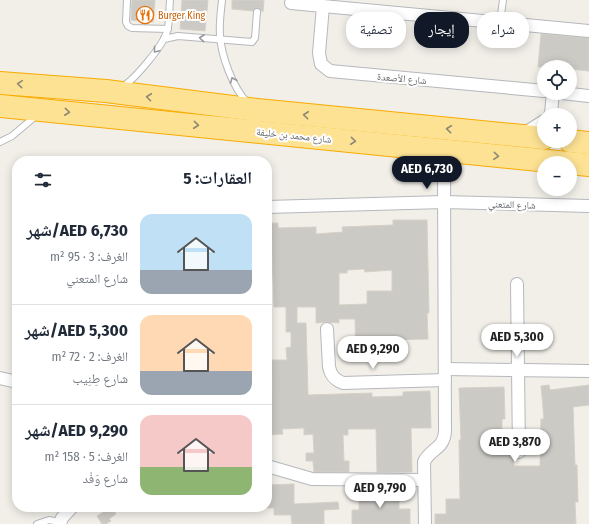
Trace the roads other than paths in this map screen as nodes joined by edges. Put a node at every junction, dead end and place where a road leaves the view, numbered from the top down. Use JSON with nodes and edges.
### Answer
{"nodes":[{"id":1,"x":127,"y":0,"type":"edge"},
{"id":2,"x":170,"y":0,"type":"edge"},
{"id":3,"x":222,"y":0,"type":"edge"},
{"id":4,"x":503,"y":0,"type":"edge"},
{"id":5,"x":291,"y":3,"type":"dead end"},
{"id":6,"x":323,"y":6,"type":"junction"},
{"id":7,"x":257,"y":12,"type":"dead end"},
{"id":8,"x":501,"y":12,"type":"edge"},
{"id":9,"x":477,"y":20,"type":"edge"},
{"id":10,"x":529,"y":25,"type":"edge"},
{"id":11,"x":168,"y":29,"type":"junction"},
{"id":12,"x":589,"y":31,"type":"edge"},
{"id":13,"x":164,"y":39,"type":"junction"},
{"id":14,"x":220,"y":40,"type":"junction"},
{"id":15,"x":0,"y":83,"type":"edge"},
{"id":16,"x":537,"y":90,"type":"edge"},
{"id":17,"x":106,"y":91,"type":"junction"},
{"id":18,"x":577,"y":95,"type":"edge"},
{"id":19,"x":589,"y":96,"type":"edge"},
{"id":20,"x":0,"y":106,"type":"edge"},
{"id":21,"x":43,"y":109,"type":"junction"},
{"id":22,"x":258,"y":110,"type":"junction"},
{"id":23,"x":537,"y":125,"type":"edge"},
{"id":24,"x":518,"y":136,"type":"junction"},
{"id":25,"x":537,"y":137,"type":"edge"},
{"id":26,"x":0,"y":142,"type":"edge"},
{"id":27,"x":426,"y":149,"type":"junction"},
{"id":28,"x":465,"y":153,"type":"junction"},
{"id":29,"x":589,"y":165,"type":"edge"},
{"id":30,"x":444,"y":173,"type":"junction"},
{"id":31,"x":444,"y":202,"type":"junction"},
{"id":32,"x":272,"y":206,"type":"edge"},
{"id":33,"x":589,"y":206,"type":"edge"},
{"id":34,"x":518,"y":284,"type":"dead end"},
{"id":35,"x":327,"y":329,"type":"dead end"},
{"id":36,"x":518,"y":370,"type":"junction"},
{"id":37,"x":589,"y":371,"type":"edge"},
{"id":38,"x":445,"y":374,"type":"junction"},
{"id":39,"x":0,"y":378,"type":"edge"},
{"id":40,"x":12,"y":381,"type":"edge"},
{"id":41,"x":519,"y":452,"type":"dead end"},
{"id":42,"x":272,"y":468,"type":"edge"},
{"id":43,"x":424,"y":480,"type":"junction"},
{"id":44,"x":67,"y":512,"type":"edge"},
{"id":45,"x":60,"y":523,"type":"edge"},
{"id":46,"x":37,"y":524,"type":"edge"},
{"id":47,"x":425,"y":524,"type":"edge"}],
"edges":[{"from":1,"to":11,"type":"lane"},
{"from":2,"to":11,"type":"lane"},
{"from":3,"to":14,"type":"lane"},
{"from":4,"to":8,"type":"lane"},
{"from":5,"to":6,"type":"street"},
{"from":6,"to":9,"type":"street"},
{"from":6,"to":16,"type":"street","name":"شارع الأصعدة"},
{"from":7,"to":14,"type":"lane"},
{"from":10,"to":12,"type":"street"},
{"from":11,"to":13,"type":"lane"},
{"from":14,"to":13,"type":"lane","one_way":true},
{"from":13,"to":17,"type":"lane","one_way":true},
{"from":22,"to":14,"type":"lane","one_way":true},
{"from":17,"to":15,"type":"highway","one_way":true},
{"from":22,"to":17,"type":"highway","one_way":true},
{"from":18,"to":19,"type":"street"},
{"from":20,"to":21,"type":"highway","name":"شارع محمد بن خليفة"},
{"from":21,"to":26,"type":"lane"},
{"from":21,"to":27,"type":"highway","name":"شارع محمد بن خليفة","one_way":true},
{"from":24,"to":22,"type":"highway","one_way":true},
{"from":23,"to":24,"type":"street"},
{"from":24,"to":25,"type":"highway"},
{"from":27,"to":28,"type":"highway","name":"شارع محمد بن خليفة"},
{"from":27,"to":30,"type":"street"},
{"from":28,"to":29,"type":"highway","name":"شارع محمد بن خليفة","one_way":true},
{"from":28,"to":30,"type":"street"},
{"from":30,"to":31,"type":"street"},
{"from":31,"to":32,"type":"street","name":"شارع المتعني"},
{"from":31,"to":33,"type":"street","name":"شارع المتعني"},
{"from":31,"to":38,"type":"street"},
{"from":34,"to":36,"type":"street"},
{"from":35,"to":38,"type":"street"},
{"from":36,"to":37,"type":"street"},
{"from":36,"to":38,"type":"street"},
{"from":36,"to":41,"type":"street"},
{"from":38,"to":43,"type":"street"},
{"from":39,"to":40,"type":"street"},
{"from":42,"to":43,"type":"street"},
{"from":43,"to":47,"type":"street"},
{"from":44,"to":45,"type":"street"},
{"from":45,"to":46,"type":"lane"}]}
